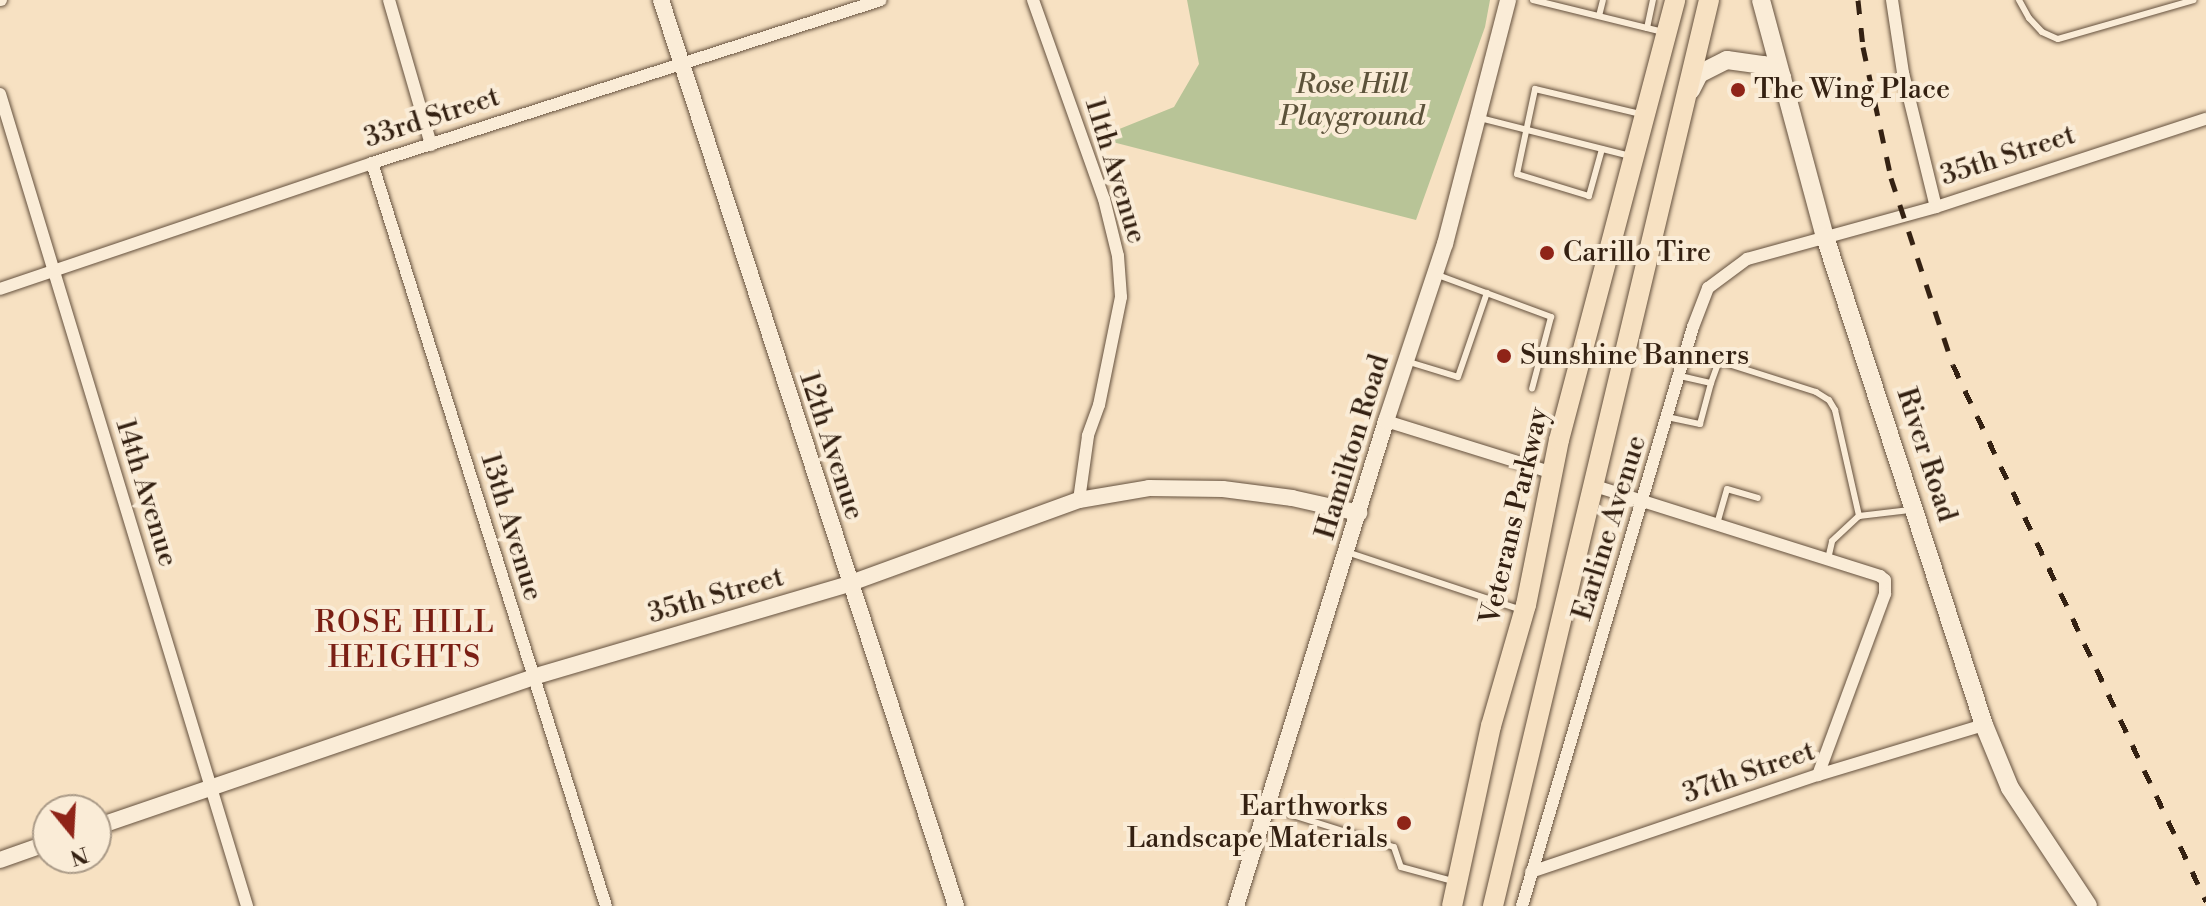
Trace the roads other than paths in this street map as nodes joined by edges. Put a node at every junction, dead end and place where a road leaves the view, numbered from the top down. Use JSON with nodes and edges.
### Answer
{"nodes":[{"id":1,"x":389,"y":0,"type":"edge"},
{"id":2,"x":661,"y":0,"type":"edge"},
{"id":3,"x":881,"y":0,"type":"edge"},
{"id":4,"x":1033,"y":0,"type":"edge"},
{"id":5,"x":1508,"y":0,"type":"edge"},
{"id":6,"x":1533,"y":0,"type":"edge"},
{"id":7,"x":1603,"y":0,"type":"edge"},
{"id":8,"x":1653,"y":0,"type":"edge"},
{"id":9,"x":1675,"y":0,"type":"edge"},
{"id":10,"x":1709,"y":0,"type":"edge"},
{"id":11,"x":1761,"y":0,"type":"edge"},
{"id":12,"x":1892,"y":0,"type":"edge"},
{"id":13,"x":2019,"y":0,"type":"edge"},
{"id":14,"x":2194,"y":0,"type":"edge"},
{"id":15,"x":1553,"y":2,"type":"edge"},
{"id":16,"x":1626,"y":11,"type":"dead end"},
{"id":17,"x":1599,"y":16,"type":"junction"},
{"id":18,"x":1623,"y":22,"type":"junction"},
{"id":19,"x":1656,"y":30,"type":"junction"},
{"id":20,"x":681,"y":62,"type":"junction"},
{"id":21,"x":1782,"y":77,"type":"junction"},
{"id":22,"x":0,"y":94,"type":"edge"},
{"id":23,"x":1686,"y":100,"type":"junction"},
{"id":24,"x":1644,"y":115,"type":"junction"},
{"id":25,"x":1480,"y":118,"type":"junction"},
{"id":26,"x":2206,"y":119,"type":"edge"},
{"id":27,"x":1525,"y":130,"type":"junction"},
{"id":28,"x":431,"y":145,"type":"junction"},
{"id":29,"x":1602,"y":149,"type":"junction"},
{"id":30,"x":1633,"y":157,"type":"junction"},
{"id":31,"x":372,"y":163,"type":"junction"},
{"id":32,"x":1936,"y":207,"type":"junction"},
{"id":33,"x":1825,"y":237,"type":"junction"},
{"id":34,"x":55,"y":271,"type":"junction"},
{"id":35,"x":1435,"y":274,"type":"junction"},
{"id":36,"x":0,"y":289,"type":"edge"},
{"id":37,"x":1487,"y":293,"type":"junction"},
{"id":38,"x":1406,"y":361,"type":"junction"},
{"id":39,"x":1679,"y":376,"type":"junction"},
{"id":40,"x":1711,"y":383,"type":"junction"},
{"id":41,"x":1532,"y":389,"type":"dead end"},
{"id":42,"x":1667,"y":417,"type":"junction"},
{"id":43,"x":1386,"y":421,"type":"junction"},
{"id":44,"x":1553,"y":473,"type":"junction"},
{"id":45,"x":1595,"y":486,"type":"junction"},
{"id":46,"x":1758,"y":498,"type":"dead end"},
{"id":47,"x":1079,"y":500,"type":"junction"},
{"id":48,"x":1644,"y":500,"type":"junction"},
{"id":49,"x":1914,"y":509,"type":"junction"},
{"id":50,"x":1359,"y":513,"type":"junction"},
{"id":51,"x":1859,"y":516,"type":"junction"},
{"id":52,"x":1717,"y":524,"type":"junction"},
{"id":53,"x":1347,"y":552,"type":"junction"},
{"id":54,"x":1828,"y":559,"type":"junction"},
{"id":55,"x":848,"y":584,"type":"junction"},
{"id":56,"x":1524,"y":611,"type":"junction"},
{"id":57,"x":533,"y":677,"type":"junction"},
{"id":58,"x":1984,"y":725,"type":"junction"},
{"id":59,"x":1818,"y":775,"type":"junction"},
{"id":60,"x":210,"y":788,"type":"junction"},
{"id":61,"x":1267,"y":807,"type":"junction"},
{"id":62,"x":112,"y":822,"type":"edge"},
{"id":63,"x":32,"y":849,"type":"edge"},
{"id":64,"x":0,"y":860,"type":"edge"},
{"id":65,"x":1531,"y":872,"type":"junction"},
{"id":66,"x":1457,"y":882,"type":"junction"},
{"id":67,"x":247,"y":906,"type":"edge"},
{"id":68,"x":606,"y":906,"type":"edge"},
{"id":69,"x":956,"y":906,"type":"edge"},
{"id":70,"x":1236,"y":906,"type":"edge"},
{"id":71,"x":1452,"y":906,"type":"edge"},
{"id":72,"x":1493,"y":906,"type":"edge"},
{"id":73,"x":1522,"y":906,"type":"edge"},
{"id":74,"x":2088,"y":906,"type":"edge"}],
"edges":[{"from":1,"to":28,"type":"street"},
{"from":2,"to":20,"type":"street","name":"12th Avenue"},
{"from":3,"to":20,"type":"street","name":"33rd Street"},
{"from":4,"to":47,"type":"street","name":"11th Avenue"},
{"from":5,"to":25,"type":"street","name":"Hamilton Road"},
{"from":6,"to":15,"type":"lane"},
{"from":7,"to":17,"type":"lane"},
{"from":8,"to":19,"type":"lane"},
{"from":9,"to":19,"type":"main road","name":"Veterans Parkway"},
{"from":10,"to":23,"type":"main road"},
{"from":11,"to":21,"type":"main road","name":"River Road"},
{"from":12,"to":32,"type":"street"},
{"from":13,"to":14,"type":"lane"},
{"from":15,"to":17,"type":"lane"},
{"from":16,"to":18,"type":"lane"},
{"from":17,"to":18,"type":"lane"},
{"from":18,"to":19,"type":"lane"},
{"from":19,"to":24,"type":"main road","name":"Veterans Parkway"},
{"from":20,"to":28,"type":"street","name":"33rd Street"},
{"from":20,"to":55,"type":"street","name":"12th Avenue"},
{"from":21,"to":23,"type":"main road"},
{"from":21,"to":33,"type":"main road","name":"River Road"},
{"from":22,"to":34,"type":"street","name":"14th Avenue"},
{"from":23,"to":45,"type":"main road"},
{"from":24,"to":27,"type":"lane"},
{"from":24,"to":30,"type":"main road","name":"Veterans Parkway"},
{"from":25,"to":27,"type":"lane"},
{"from":25,"to":35,"type":"street","name":"Hamilton Road"},
{"from":26,"to":32,"type":"street","name":"35th Street"},
{"from":27,"to":29,"type":"lane"},
{"from":27,"to":29,"type":"lane"},
{"from":28,"to":31,"type":"street","name":"33rd Street"},
{"from":29,"to":30,"type":"lane"},
{"from":30,"to":44,"type":"main road","name":"Veterans Parkway"},
{"from":31,"to":34,"type":"street","name":"33rd Street"},
{"from":31,"to":57,"type":"street","name":"13th Avenue"},
{"from":32,"to":33,"type":"street","name":"35th Street"},
{"from":33,"to":39,"type":"street","name":"Earline Avenue"},
{"from":33,"to":49,"type":"main road","name":"River Road"},
{"from":34,"to":36,"type":"street","name":"33rd Street"},
{"from":34,"to":60,"type":"street","name":"14th Avenue"},
{"from":35,"to":37,"type":"lane"},
{"from":35,"to":38,"type":"street","name":"Hamilton Road"},
{"from":37,"to":38,"type":"lane"},
{"from":37,"to":41,"type":"lane"},
{"from":38,"to":43,"type":"street","name":"Hamilton Road"},
{"from":39,"to":40,"type":"lane"},
{"from":39,"to":42,"type":"street","name":"Earline Avenue"},
{"from":40,"to":42,"type":"lane"},
{"from":40,"to":51,"type":"lane"},
{"from":42,"to":48,"type":"street","name":"Earline Avenue"},
{"from":43,"to":44,"type":"street"},
{"from":43,"to":50,"type":"street","name":"Hamilton Road"},
{"from":44,"to":56,"type":"main road","name":"Veterans Parkway"},
{"from":45,"to":48,"type":"street"},
{"from":45,"to":72,"type":"main road"},
{"from":46,"to":52,"type":"lane"},
{"from":47,"to":50,"type":"street","name":"35th Street"},
{"from":47,"to":55,"type":"street","name":"35th Street"},
{"from":48,"to":52,"type":"street"},
{"from":48,"to":65,"type":"street","name":"Earline Avenue"},
{"from":49,"to":51,"type":"lane"},
{"from":49,"to":58,"type":"main road","name":"River Road"},
{"from":50,"to":53,"type":"street","name":"Hamilton Road"},
{"from":51,"to":54,"type":"lane"},
{"from":52,"to":54,"type":"street"},
{"from":53,"to":56,"type":"lane"},
{"from":53,"to":61,"type":"street","name":"Hamilton Road"},
{"from":54,"to":59,"type":"street"},
{"from":55,"to":57,"type":"street","name":"35th Street"},
{"from":55,"to":69,"type":"street","name":"12th Avenue"},
{"from":56,"to":66,"type":"main road","name":"Veterans Parkway"},
{"from":57,"to":60,"type":"street","name":"35th Street"},
{"from":57,"to":68,"type":"street","name":"13th Avenue"},
{"from":58,"to":59,"type":"street","name":"37th Street"},
{"from":58,"to":74,"type":"main road","name":"River Road"},
{"from":59,"to":65,"type":"street","name":"37th Street"},
{"from":60,"to":62,"type":"street","name":"35th Street"},
{"from":60,"to":67,"type":"street","name":"14th Avenue"},
{"from":61,"to":66,"type":"lane"},
{"from":61,"to":70,"type":"street","name":"Hamilton Road"},
{"from":63,"to":64,"type":"street"},
{"from":65,"to":73,"type":"street","name":"Earline Avenue"},
{"from":66,"to":71,"type":"main road","name":"Veterans Parkway"}]}
